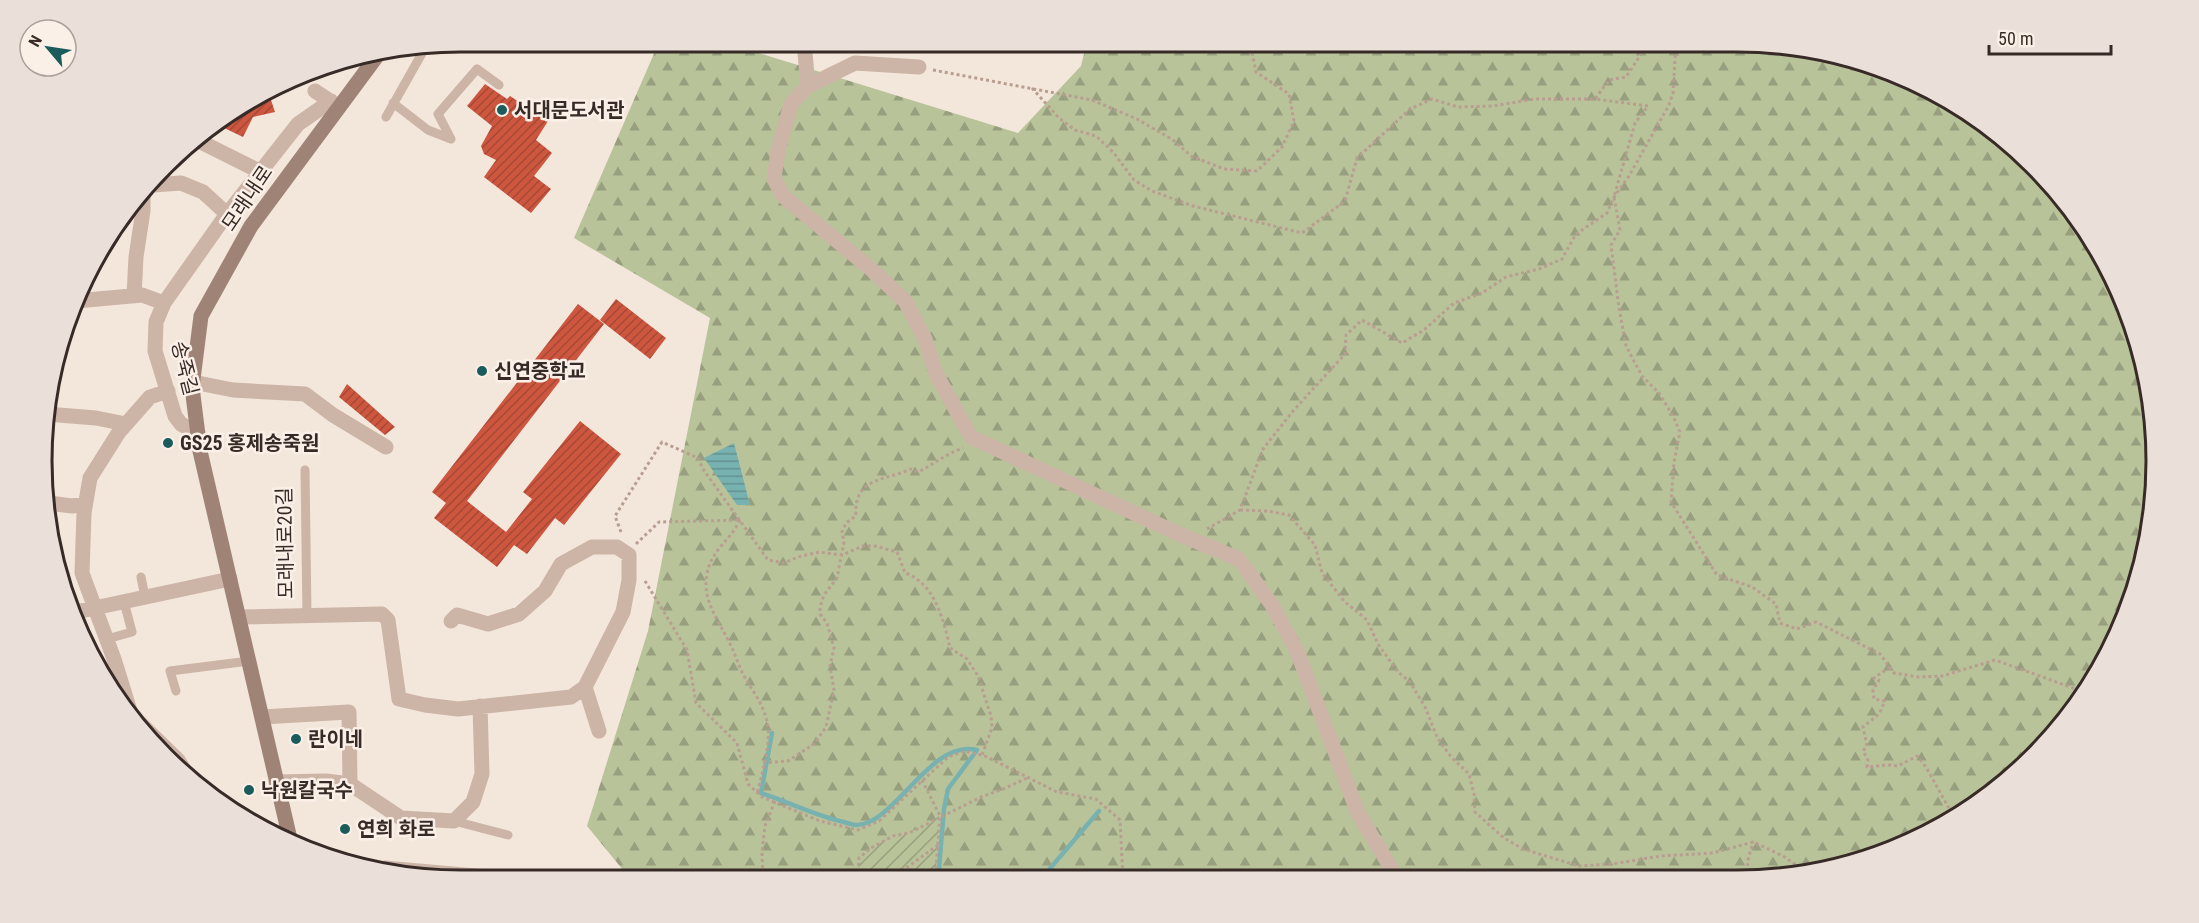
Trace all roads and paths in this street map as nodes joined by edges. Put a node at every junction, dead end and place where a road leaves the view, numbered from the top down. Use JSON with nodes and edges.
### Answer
{"nodes":[{"id":1,"x":805,"y":52,"type":"edge"},
{"id":2,"x":1252,"y":52,"type":"edge"},
{"id":3,"x":1642,"y":52,"type":"edge"},
{"id":4,"x":1675,"y":52,"type":"edge"},
{"id":5,"x":421,"y":55,"type":"edge"},
{"id":6,"x":370,"y":63,"type":"edge"},
{"id":7,"x":919,"y":67,"type":"joint"},
{"id":8,"x":499,"y":85,"type":"dead end"},
{"id":9,"x":808,"y":86,"type":"junction"},
{"id":10,"x":1032,"y":88,"type":"junction"},
{"id":11,"x":315,"y":91,"type":"dead end"},
{"id":12,"x":1595,"y":99,"type":"junction"},
{"id":13,"x":393,"y":103,"type":"junction"},
{"id":14,"x":335,"y":104,"type":"junction"},
{"id":15,"x":386,"y":117,"type":"dead end"},
{"id":16,"x":205,"y":144,"type":"edge"},
{"id":17,"x":261,"y":172,"type":"junction"},
{"id":18,"x":161,"y":184,"type":"edge"},
{"id":19,"x":1614,"y":197,"type":"junction"},
{"id":20,"x":143,"y":206,"type":"edge"},
{"id":21,"x":227,"y":214,"type":"junction"},
{"id":22,"x":134,"y":296,"type":"junction"},
{"id":23,"x":86,"y":300,"type":"edge"},
{"id":24,"x":164,"y":303,"type":"junction"},
{"id":25,"x":193,"y":382,"type":"junction"},
{"id":26,"x":168,"y":392,"type":"junction"},
{"id":27,"x":55,"y":415,"type":"edge"},
{"id":28,"x":126,"y":424,"type":"junction"},
{"id":29,"x":198,"y":434,"type":"junction"},
{"id":30,"x":979,"y":441,"type":"junction"},
{"id":31,"x":386,"y":447,"type":"dead end"},
{"id":32,"x":304,"y":470,"type":"dead end"},
{"id":33,"x":55,"y":504,"type":"edge"},
{"id":34,"x":86,"y":504,"type":"junction"},
{"id":35,"x":1240,"y":510,"type":"junction"},
{"id":36,"x":740,"y":520,"type":"junction"},
{"id":37,"x":1195,"y":541,"type":"junction"},
{"id":38,"x":629,"y":555,"type":"junction"},
{"id":39,"x":842,"y":555,"type":"junction"},
{"id":40,"x":141,"y":577,"type":"dead end"},
{"id":41,"x":230,"y":579,"type":"junction"},
{"id":42,"x":146,"y":597,"type":"junction"},
{"id":43,"x":124,"y":602,"type":"junction"},
{"id":44,"x":96,"y":608,"type":"junction"},
{"id":45,"x":81,"y":611,"type":"edge"},
{"id":46,"x":307,"y":615,"type":"junction"},
{"id":47,"x":239,"y":617,"type":"junction"},
{"id":48,"x":452,"y":621,"type":"dead end"},
{"id":49,"x":107,"y":639,"type":"junction"},
{"id":50,"x":249,"y":661,"type":"junction"},
{"id":51,"x":1890,"y":667,"type":"junction"},
{"id":52,"x":112,"y":675,"type":"edge"},
{"id":53,"x":585,"y":687,"type":"junction"},
{"id":54,"x":176,"y":690,"type":"dead end"},
{"id":55,"x":2078,"y":690,"type":"edge"},
{"id":56,"x":480,"y":706,"type":"junction"},
{"id":57,"x":261,"y":717,"type":"junction"},
{"id":58,"x":599,"y":731,"type":"dead end"},
{"id":59,"x":982,"y":755,"type":"junction"},
{"id":60,"x":763,"y":763,"type":"junction"},
{"id":61,"x":1028,"y":777,"type":"junction"},
{"id":62,"x":922,"y":780,"type":"junction"},
{"id":63,"x":276,"y":782,"type":"junction"},
{"id":64,"x":350,"y":784,"type":"junction"},
{"id":65,"x":757,"y":794,"type":"junction"},
{"id":66,"x":775,"y":801,"type":"junction"},
{"id":67,"x":1950,"y":811,"type":"edge"},
{"id":68,"x":940,"y":816,"type":"junction"},
{"id":69,"x":454,"y":821,"type":"junction"},
{"id":70,"x":288,"y":831,"type":"edge"},
{"id":71,"x":508,"y":835,"type":"dead end"},
{"id":72,"x":1753,"y":842,"type":"junction"},
{"id":73,"x":938,"y":845,"type":"junction"},
{"id":74,"x":1798,"y":866,"type":"edge"},
{"id":75,"x":763,"y":870,"type":"edge"},
{"id":76,"x":858,"y":870,"type":"edge"},
{"id":77,"x":900,"y":870,"type":"edge"},
{"id":78,"x":937,"y":870,"type":"edge"},
{"id":79,"x":1123,"y":870,"type":"edge"},
{"id":80,"x":1392,"y":870,"type":"edge"},
{"id":81,"x":1749,"y":870,"type":"edge"}],
"edges":[{"from":1,"to":9,"type":"street"},
{"from":2,"to":10,"type":"path"},
{"from":3,"to":12,"type":"path"},
{"from":4,"to":19,"type":"path"},
{"from":5,"to":13,"type":"lane"},
{"from":6,"to":14,"type":"main road","name":"모래내로"},
{"from":7,"to":9,"type":"street"},
{"from":7,"to":10,"type":"path"},
{"from":8,"to":13,"type":"lane"},
{"from":9,"to":30,"type":"street"},
{"from":10,"to":12,"type":"path"},
{"from":11,"to":14,"type":"street"},
{"from":12,"to":19,"type":"path"},
{"from":13,"to":15,"type":"lane"},
{"from":14,"to":17,"type":"street","name":"송죽길"},
{"from":14,"to":25,"type":"main road","name":"모래내로"},
{"from":16,"to":17,"type":"street"},
{"from":17,"to":21,"type":"street","name":"송죽길"},
{"from":18,"to":21,"type":"street"},
{"from":19,"to":35,"type":"path"},
{"from":19,"to":51,"type":"path"},
{"from":20,"to":22,"type":"street"},
{"from":21,"to":24,"type":"street","name":"송죽길"},
{"from":22,"to":23,"type":"street"},
{"from":22,"to":24,"type":"street"},
{"from":24,"to":26,"type":"street","name":"송죽길"},
{"from":25,"to":29,"type":"main road","name":"모래내로"},
{"from":25,"to":31,"type":"street"},
{"from":26,"to":28,"type":"street"},
{"from":26,"to":29,"type":"street","name":"송죽길"},
{"from":27,"to":28,"type":"street"},
{"from":28,"to":34,"type":"street"},
{"from":29,"to":41,"type":"main road","name":"모래내로"},
{"from":30,"to":37,"type":"street"},
{"from":30,"to":39,"type":"path"},
{"from":32,"to":46,"type":"lane","name":"모래내로20길"},
{"from":33,"to":34,"type":"street"},
{"from":34,"to":44,"type":"street"},
{"from":35,"to":37,"type":"path"},
{"from":35,"to":72,"type":"path"},
{"from":36,"to":38,"type":"path"},
{"from":36,"to":38,"type":"path"},
{"from":36,"to":39,"type":"path"},
{"from":36,"to":60,"type":"path"},
{"from":37,"to":80,"type":"street"},
{"from":38,"to":48,"type":"street"},
{"from":38,"to":53,"type":"street"},
{"from":38,"to":65,"type":"path"},
{"from":39,"to":59,"type":"path"},
{"from":39,"to":60,"type":"path"},
{"from":40,"to":42,"type":"lane"},
{"from":41,"to":42,"type":"street"},
{"from":41,"to":47,"type":"main road","name":"모래내로"},
{"from":42,"to":43,"type":"street"},
{"from":43,"to":44,"type":"street"},
{"from":43,"to":49,"type":"lane"},
{"from":44,"to":45,"type":"street"},
{"from":44,"to":49,"type":"street"},
{"from":46,"to":47,"type":"street","name":"모래내로20길"},
{"from":46,"to":56,"type":"street","name":"모래내로20길"},
{"from":47,"to":50,"type":"main road","name":"모래내로"},
{"from":49,"to":52,"type":"street"},
{"from":50,"to":54,"type":"lane"},
{"from":50,"to":57,"type":"main road","name":"모래내로"},
{"from":51,"to":55,"type":"path"},
{"from":51,"to":67,"type":"path"},
{"from":53,"to":56,"type":"street","name":"모래내로20길"},
{"from":53,"to":58,"type":"street"},
{"from":56,"to":69,"type":"street"},
{"from":57,"to":63,"type":"main road","name":"모래내로"},
{"from":57,"to":64,"type":"street"},
{"from":59,"to":61,"type":"path"},
{"from":59,"to":62,"type":"path"},
{"from":60,"to":65,"type":"path"},
{"from":61,"to":68,"type":"path"},
{"from":61,"to":79,"type":"path"},
{"from":62,"to":66,"type":"path"},
{"from":62,"to":68,"type":"path"},
{"from":63,"to":64,"type":"street"},
{"from":63,"to":70,"type":"main road","name":"모래내로"},
{"from":64,"to":69,"type":"street"},
{"from":65,"to":66,"type":"path"},
{"from":66,"to":75,"type":"path"},
{"from":68,"to":73,"type":"path"},
{"from":68,"to":76,"type":"path"},
{"from":69,"to":71,"type":"lane"},
{"from":72,"to":74,"type":"path"},
{"from":72,"to":81,"type":"path"},
{"from":73,"to":77,"type":"path"},
{"from":73,"to":78,"type":"path"}]}
